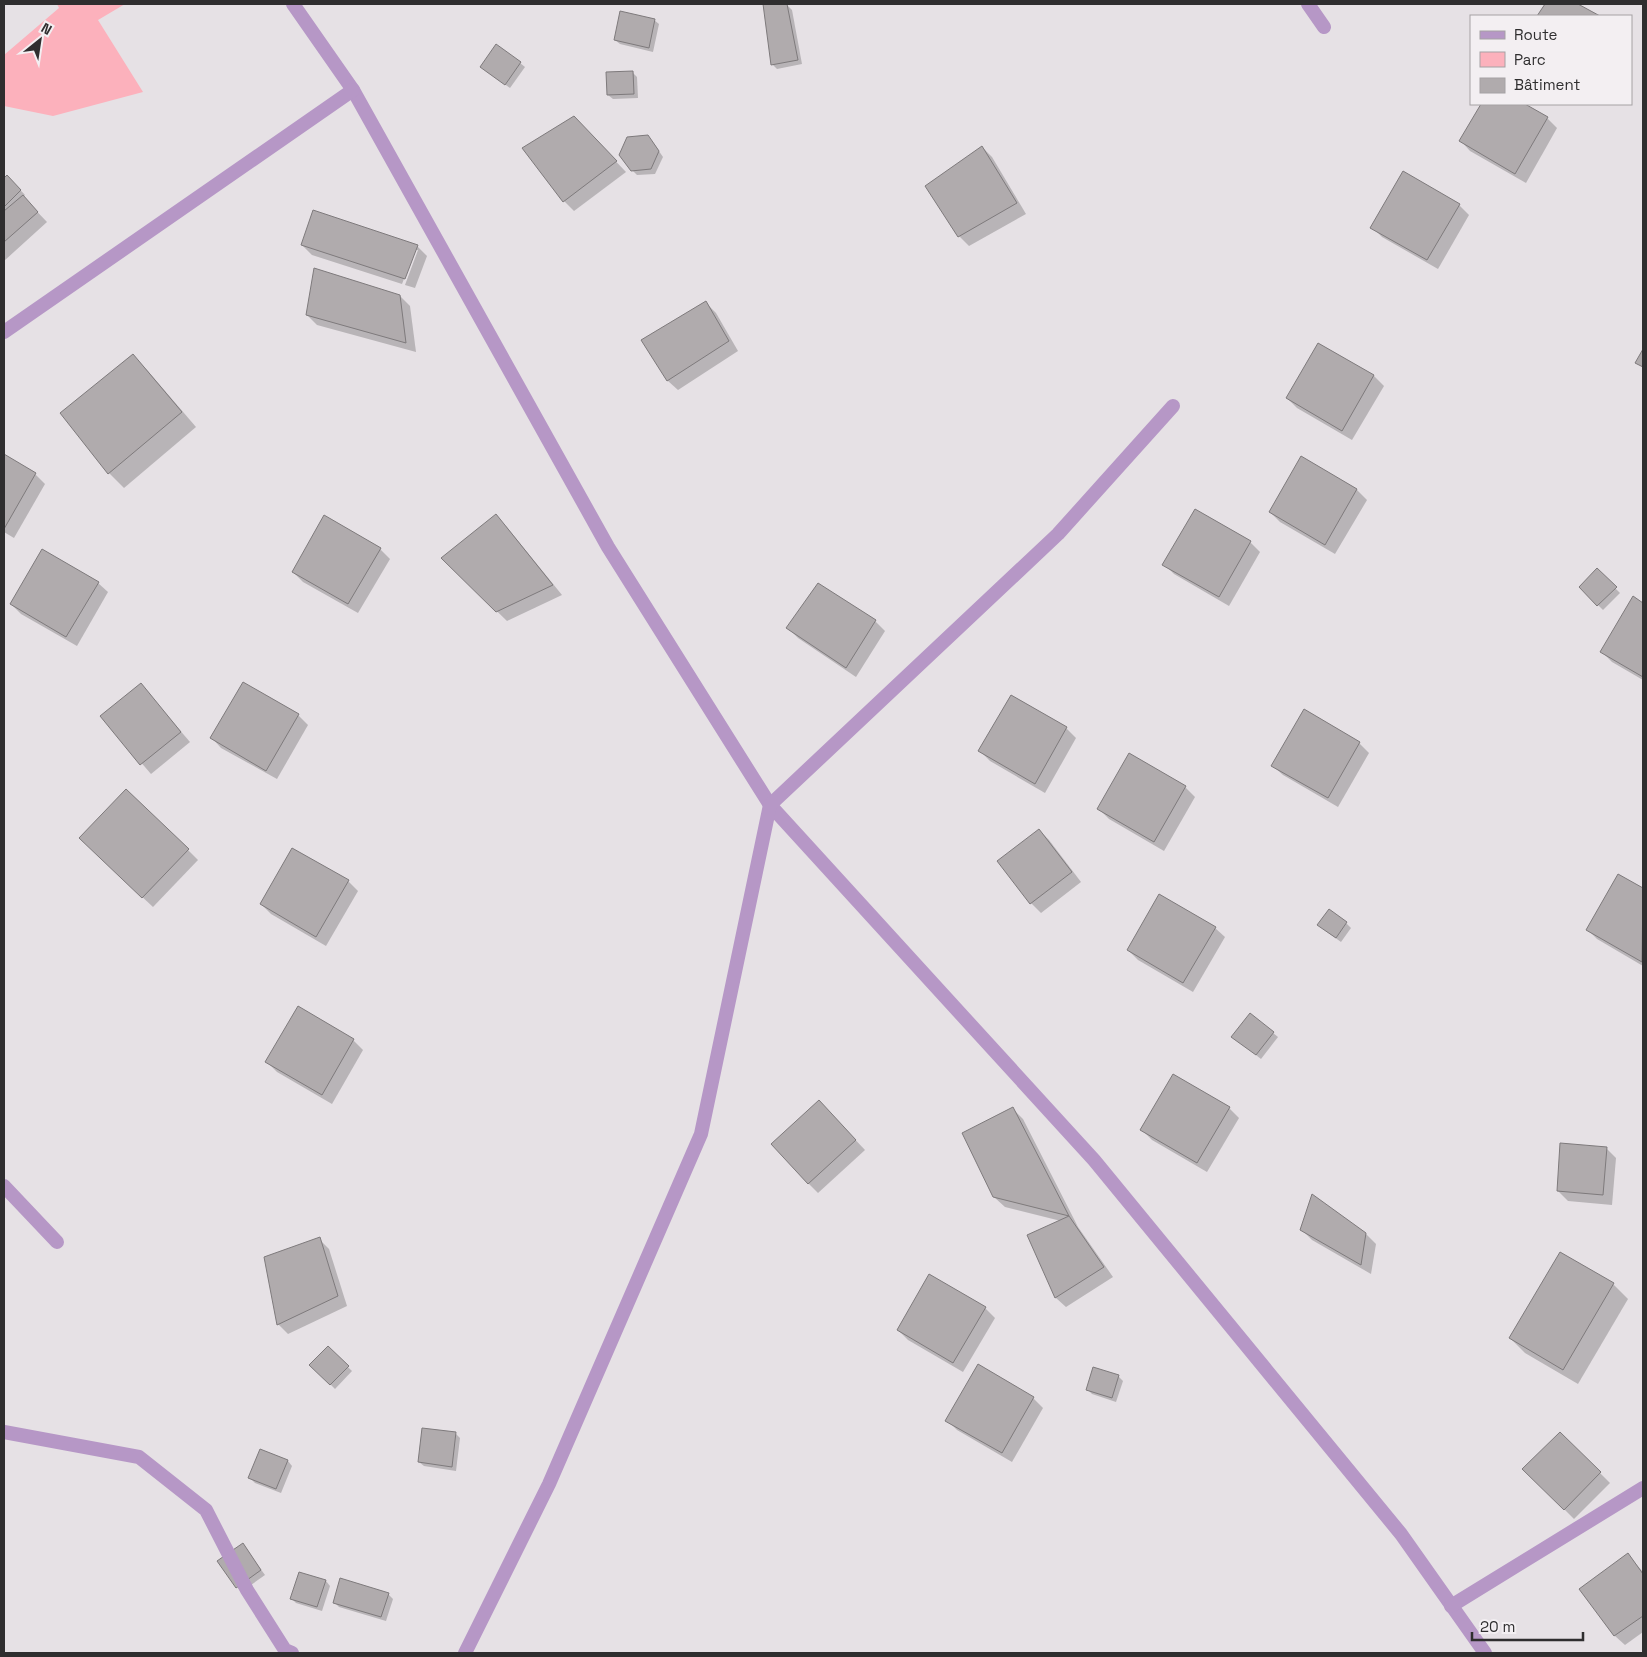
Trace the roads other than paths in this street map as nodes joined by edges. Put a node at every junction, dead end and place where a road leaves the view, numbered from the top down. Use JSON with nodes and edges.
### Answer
{"nodes":[{"id":1,"x":294,"y":4,"type":"edge"},
{"id":2,"x":1308,"y":4,"type":"edge"},
{"id":3,"x":1324,"y":28,"type":"dead end"},
{"id":4,"x":353,"y":90,"type":"junction"},
{"id":5,"x":4,"y":332,"type":"edge"},
{"id":6,"x":1173,"y":406,"type":"dead end"},
{"id":7,"x":770,"y":805,"type":"junction"},
{"id":8,"x":4,"y":1186,"type":"edge"},
{"id":9,"x":57,"y":1242,"type":"dead end"},
{"id":10,"x":4,"y":1432,"type":"edge"},
{"id":11,"x":1643,"y":1488,"type":"edge"},
{"id":12,"x":1451,"y":1606,"type":"junction"},
{"id":13,"x":292,"y":1653,"type":"edge"},
{"id":14,"x":465,"y":1653,"type":"edge"},
{"id":15,"x":1484,"y":1653,"type":"edge"}],
"edges":[{"from":1,"to":4,"type":"street"},
{"from":2,"to":3,"type":"street"},
{"from":4,"to":5,"type":"street"},
{"from":4,"to":7,"type":"street"},
{"from":6,"to":7,"type":"street"},
{"from":7,"to":12,"type":"street"},
{"from":7,"to":14,"type":"street"},
{"from":8,"to":9,"type":"street"},
{"from":10,"to":13,"type":"street"},
{"from":11,"to":12,"type":"street"},
{"from":12,"to":15,"type":"street"}]}
